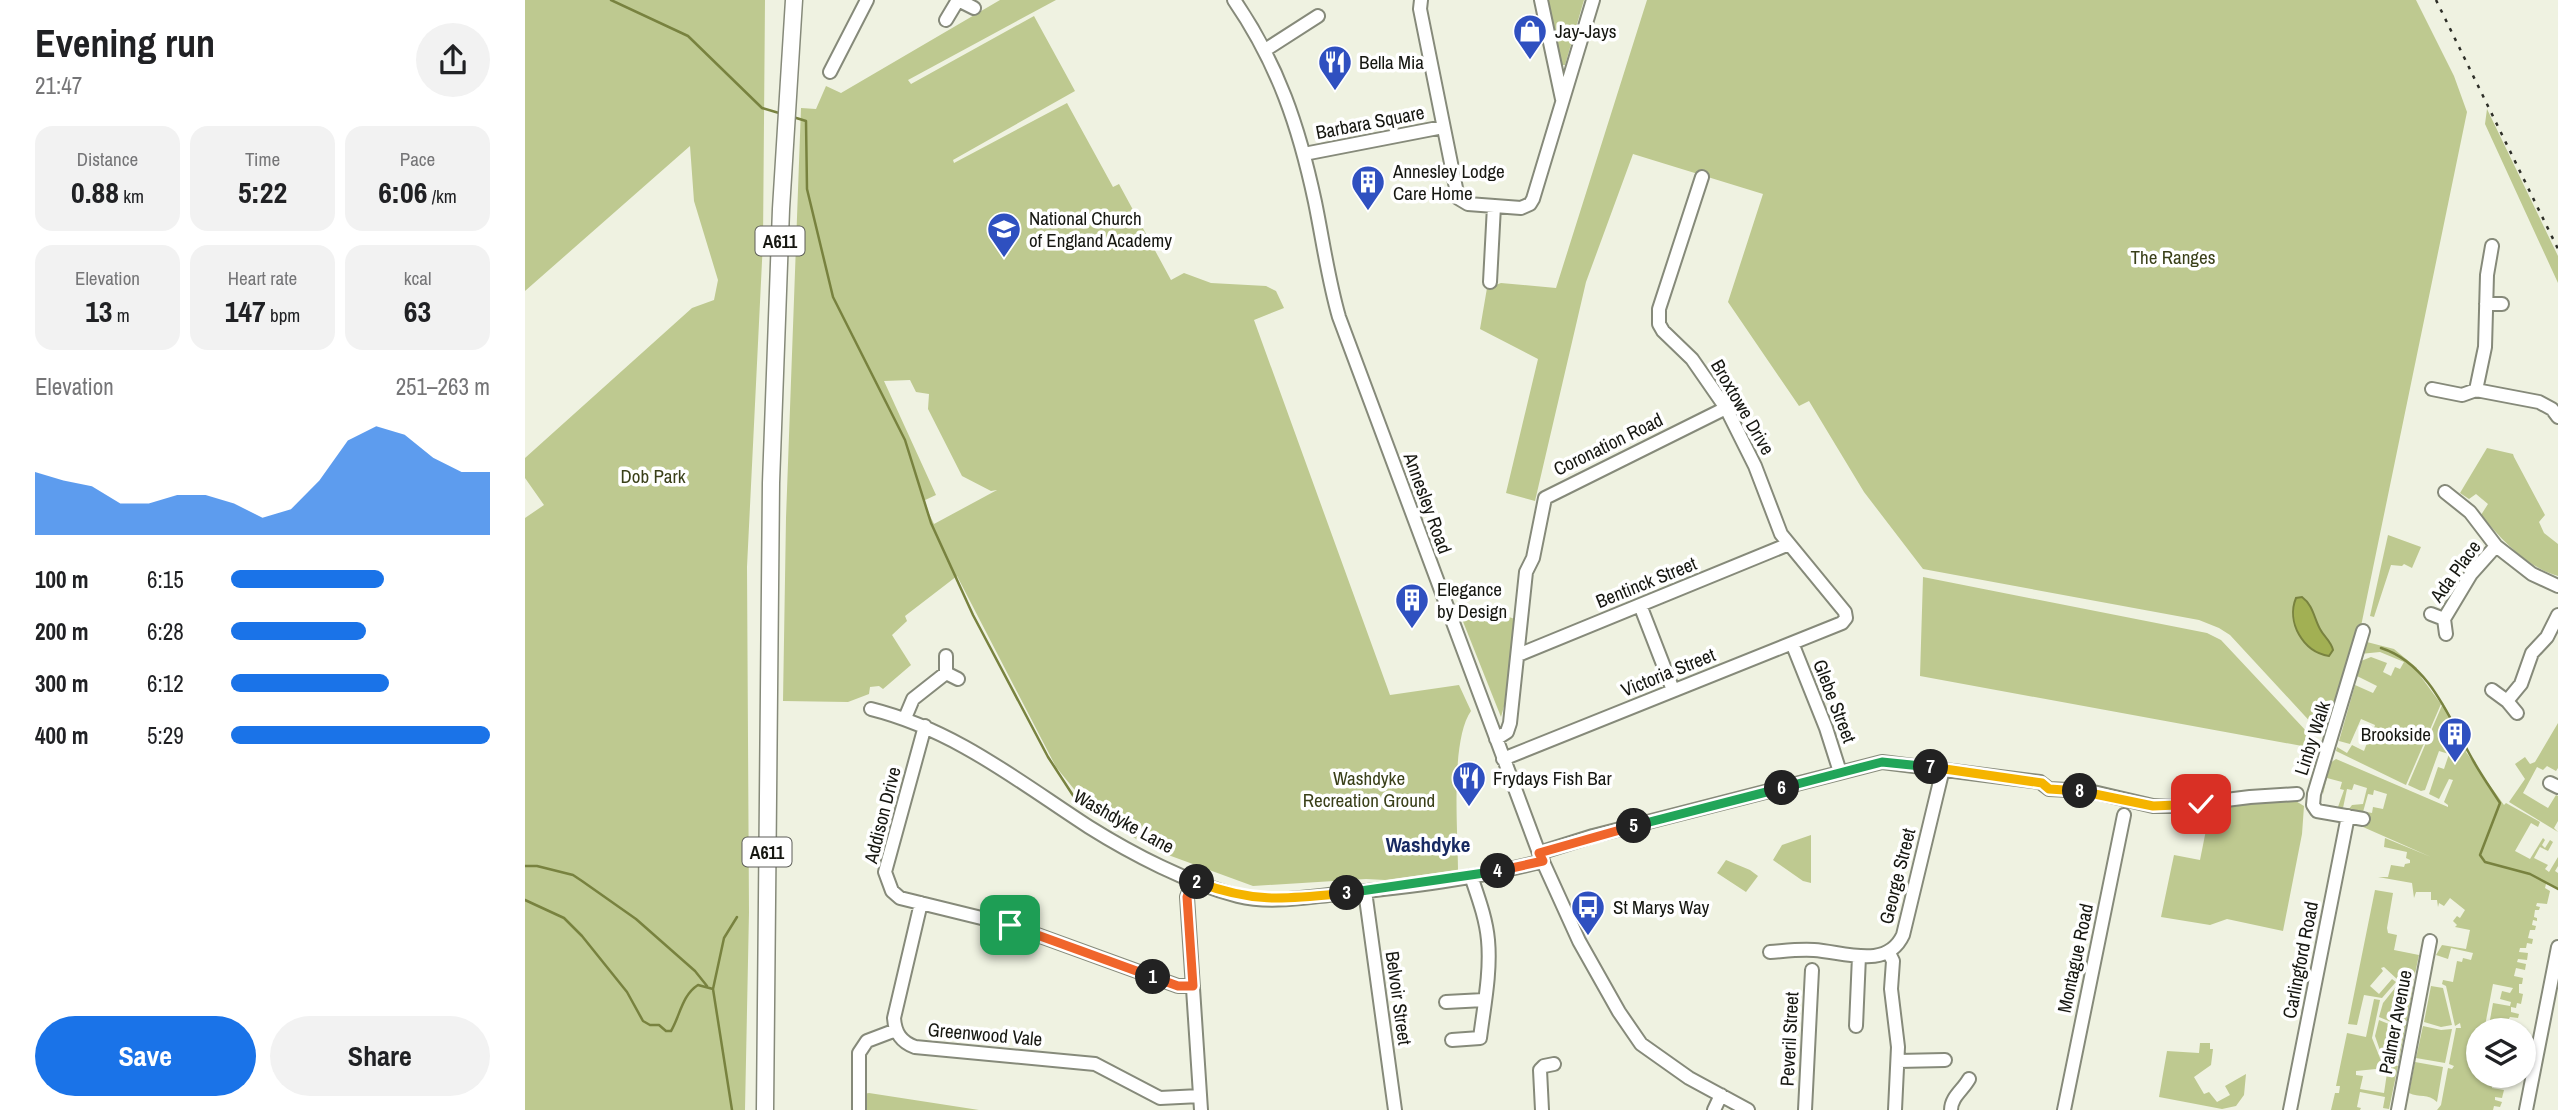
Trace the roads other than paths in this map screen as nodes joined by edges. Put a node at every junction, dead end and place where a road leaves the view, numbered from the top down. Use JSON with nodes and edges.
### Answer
{"nodes":[{"id":1,"x":794,"y":0,"type":"edge"},
{"id":2,"x":867,"y":0,"type":"edge"},
{"id":3,"x":958,"y":0,"type":"edge"},
{"id":4,"x":1234,"y":0,"type":"edge"},
{"id":5,"x":1422,"y":0,"type":"edge"},
{"id":6,"x":1541,"y":0,"type":"edge"},
{"id":7,"x":1593,"y":0,"type":"edge"},
{"id":8,"x":974,"y":8,"type":"dead end"},
{"id":9,"x":1318,"y":16,"type":"dead end"},
{"id":10,"x":946,"y":20,"type":"dead end"},
{"id":11,"x":1265,"y":50,"type":"junction"},
{"id":12,"x":829,"y":72,"type":"dead end"},
{"id":13,"x":1562,"y":102,"type":"junction"},
{"id":14,"x":1443,"y":127,"type":"junction"},
{"id":15,"x":1304,"y":155,"type":"junction"},
{"id":16,"x":1702,"y":177,"type":"dead end"},
{"id":17,"x":1494,"y":206,"type":"junction"},
{"id":18,"x":2492,"y":246,"type":"dead end"},
{"id":19,"x":1490,"y":282,"type":"dead end"},
{"id":20,"x":2486,"y":304,"type":"junction"},
{"id":21,"x":2502,"y":304,"type":"dead end"},
{"id":22,"x":2448,"y":377,"type":"dead end"},
{"id":23,"x":2476,"y":390,"type":"junction"},
{"id":24,"x":1726,"y":408,"type":"junction"},
{"id":25,"x":2558,"y":417,"type":"edge"},
{"id":26,"x":2445,"y":492,"type":"dead end"},
{"id":27,"x":1789,"y":544,"type":"junction"},
{"id":28,"x":2496,"y":546,"type":"junction"},
{"id":29,"x":2558,"y":586,"type":"edge"},
{"id":30,"x":1640,"y":605,"type":"junction"},
{"id":31,"x":2431,"y":614,"type":"dead end"},
{"id":32,"x":2558,"y":615,"type":"edge"},
{"id":33,"x":1846,"y":618,"type":"joint"},
{"id":34,"x":2444,"y":619,"type":"junction"},
{"id":35,"x":2363,"y":631,"type":"dead end"},
{"id":36,"x":2446,"y":634,"type":"dead end"},
{"id":37,"x":1792,"y":643,"type":"junction"},
{"id":38,"x":1518,"y":655,"type":"junction"},
{"id":39,"x":946,"y":656,"type":"dead end"},
{"id":40,"x":1673,"y":690,"type":"junction"},
{"id":41,"x":2492,"y":690,"type":"dead end"},
{"id":42,"x":2507,"y":701,"type":"junction"},
{"id":43,"x":871,"y":709,"type":"dead end"},
{"id":44,"x":2517,"y":713,"type":"dead end"},
{"id":45,"x":905,"y":718,"type":"junction"},
{"id":46,"x":925,"y":726,"type":"junction"},
{"id":47,"x":1496,"y":738,"type":"junction"},
{"id":48,"x":1503,"y":759,"type":"junction"},
{"id":49,"x":1943,"y":769,"type":"junction"},
{"id":50,"x":1840,"y":772,"type":"junction"},
{"id":51,"x":2305,"y":794,"type":"junction"},
{"id":52,"x":2124,"y":815,"type":"dead end"},
{"id":53,"x":2348,"y":817,"type":"junction"},
{"id":54,"x":2363,"y":819,"type":"dead end"},
{"id":55,"x":1541,"y":857,"type":"junction"},
{"id":56,"x":1471,"y":876,"type":"junction"},
{"id":57,"x":1193,"y":880,"type":"junction"},
{"id":58,"x":1365,"y":891,"type":"junction"},
{"id":59,"x":921,"y":903,"type":"junction"},
{"id":60,"x":2430,"y":941,"type":"dead end"},
{"id":61,"x":2558,"y":947,"type":"edge"},
{"id":62,"x":1770,"y":952,"type":"dead end"},
{"id":63,"x":1889,"y":953,"type":"junction"},
{"id":64,"x":1859,"y":956,"type":"junction"},
{"id":65,"x":1812,"y":970,"type":"dead end"},
{"id":66,"x":1193,"y":986,"type":"junction"},
{"id":67,"x":1485,"y":999,"type":"junction"},
{"id":68,"x":1446,"y":1002,"type":"dead end"},
{"id":69,"x":1856,"y":1026,"type":"dead end"},
{"id":70,"x":890,"y":1032,"type":"junction"},
{"id":71,"x":1452,"y":1040,"type":"dead end"},
{"id":72,"x":1945,"y":1060,"type":"dead end"},
{"id":73,"x":1898,"y":1061,"type":"junction"},
{"id":74,"x":1554,"y":1065,"type":"dead end"},
{"id":75,"x":1969,"y":1079,"type":"dead end"},
{"id":76,"x":1721,"y":1095,"type":"junction"},
{"id":77,"x":1200,"y":1096,"type":"junction"},
{"id":78,"x":765,"y":1110,"type":"edge"},
{"id":79,"x":859,"y":1110,"type":"edge"},
{"id":80,"x":1201,"y":1110,"type":"edge"},
{"id":81,"x":1395,"y":1110,"type":"edge"},
{"id":82,"x":1542,"y":1110,"type":"edge"},
{"id":83,"x":1713,"y":1110,"type":"edge"},
{"id":84,"x":1748,"y":1110,"type":"edge"},
{"id":85,"x":1805,"y":1110,"type":"edge"},
{"id":86,"x":1895,"y":1110,"type":"edge"},
{"id":87,"x":1951,"y":1110,"type":"edge"},
{"id":88,"x":2064,"y":1110,"type":"edge"},
{"id":89,"x":2290,"y":1110,"type":"edge"},
{"id":90,"x":2398,"y":1110,"type":"edge"},
{"id":91,"x":2526,"y":1110,"type":"edge"}],
"edges":[{"from":1,"to":78,"type":"main road","number":"A611"},
{"from":2,"to":12,"type":"street"},
{"from":3,"to":8,"type":"street"},
{"from":3,"to":10,"type":"street"},
{"from":4,"to":11,"type":"street","name":"Annesley Road"},
{"from":5,"to":14,"type":"street","name":"Barbara Square"},
{"from":6,"to":13,"type":"street","name":"Barbara Square"},
{"from":7,"to":13,"type":"street","name":"Barbara Square"},
{"from":9,"to":11,"type":"street"},
{"from":11,"to":15,"type":"street","name":"Annesley Road"},
{"from":13,"to":17,"type":"street","name":"Barbara Square"},
{"from":14,"to":15,"type":"street","name":"Barbara Square"},
{"from":14,"to":17,"type":"street","name":"Barbara Square"},
{"from":15,"to":47,"type":"street","name":"Annesley Road"},
{"from":16,"to":24,"type":"street","name":"Broxtowe Drive"},
{"from":17,"to":19,"type":"street"},
{"from":18,"to":20,"type":"street"},
{"from":20,"to":21,"type":"street"},
{"from":20,"to":23,"type":"street"},
{"from":22,"to":23,"type":"street"},
{"from":23,"to":25,"type":"street"},
{"from":24,"to":27,"type":"street","name":"Broxtowe Drive"},
{"from":24,"to":38,"type":"street","name":"Coronation Road"},
{"from":26,"to":28,"type":"street"},
{"from":27,"to":30,"type":"street","name":"Bentinck Street"},
{"from":27,"to":33,"type":"street","name":"Broxtowe Drive"},
{"from":28,"to":29,"type":"street"},
{"from":28,"to":34,"type":"street","name":"Ada Place"},
{"from":30,"to":38,"type":"street","name":"Bentinck Street"},
{"from":30,"to":40,"type":"street"},
{"from":31,"to":34,"type":"street","name":"Ada Place"},
{"from":32,"to":42,"type":"street"},
{"from":33,"to":37,"type":"street","name":"Victoria Street"},
{"from":34,"to":36,"type":"street","name":"Ada Place"},
{"from":35,"to":51,"type":"street","name":"Linby Walk"},
{"from":37,"to":40,"type":"street","name":"Victoria Street"},
{"from":37,"to":50,"type":"street","name":"Glebe Street"},
{"from":38,"to":47,"type":"street","name":"Coronation Road"},
{"from":39,"to":45,"type":"street"},
{"from":40,"to":48,"type":"street","name":"Victoria Street"},
{"from":41,"to":42,"type":"street"},
{"from":42,"to":44,"type":"street"},
{"from":43,"to":45,"type":"street","name":"Washdyke Lane"},
{"from":45,"to":46,"type":"street","name":"Washdyke Lane"},
{"from":46,"to":57,"type":"street","name":"Washdyke Lane"},
{"from":46,"to":59,"type":"street","name":"Addison Drive"},
{"from":47,"to":48,"type":"street","name":"Annesley Road"},
{"from":48,"to":55,"type":"street","name":"Annesley Road"},
{"from":49,"to":50,"type":"street","name":"Washdyke Lane"},
{"from":49,"to":51,"type":"street","name":"Washdyke Lane"},
{"from":49,"to":63,"type":"street","name":"George Street"},
{"from":50,"to":55,"type":"street","name":"Washdyke Lane"},
{"from":51,"to":53,"type":"street","name":"Linby Walk"},
{"from":52,"to":88,"type":"street","name":"Montague Road"},
{"from":53,"to":54,"type":"street","name":"Linby Walk"},
{"from":53,"to":89,"type":"street","name":"Carlingford Road"},
{"from":55,"to":56,"type":"street","name":"Washdyke Lane"},
{"from":55,"to":76,"type":"street","name":"Annesley Road"},
{"from":56,"to":58,"type":"street","name":"Washdyke Lane"},
{"from":56,"to":67,"type":"street"},
{"from":57,"to":58,"type":"street","name":"Washdyke Lane"},
{"from":57,"to":66,"type":"street"},
{"from":58,"to":81,"type":"street","name":"Belvoir Street"},
{"from":59,"to":66,"type":"street","name":"Addison Drive"},
{"from":59,"to":70,"type":"street"},
{"from":60,"to":90,"type":"street","name":"Palmer Avenue"},
{"from":61,"to":91,"type":"street"},
{"from":62,"to":64,"type":"street","name":"George Street"},
{"from":63,"to":64,"type":"street","name":"George Street"},
{"from":63,"to":73,"type":"street"},
{"from":64,"to":69,"type":"street"},
{"from":65,"to":85,"type":"street","name":"Peveril Street"},
{"from":66,"to":77,"type":"street"},
{"from":67,"to":68,"type":"street"},
{"from":67,"to":71,"type":"street"},
{"from":70,"to":77,"type":"street","name":"Greenwood Vale"},
{"from":70,"to":79,"type":"street"},
{"from":72,"to":73,"type":"street"},
{"from":73,"to":86,"type":"street"},
{"from":74,"to":82,"type":"street"},
{"from":75,"to":87,"type":"street"},
{"from":76,"to":83,"type":"street"},
{"from":76,"to":84,"type":"street","name":"Annesley Road"},
{"from":77,"to":80,"type":"street"}]}
